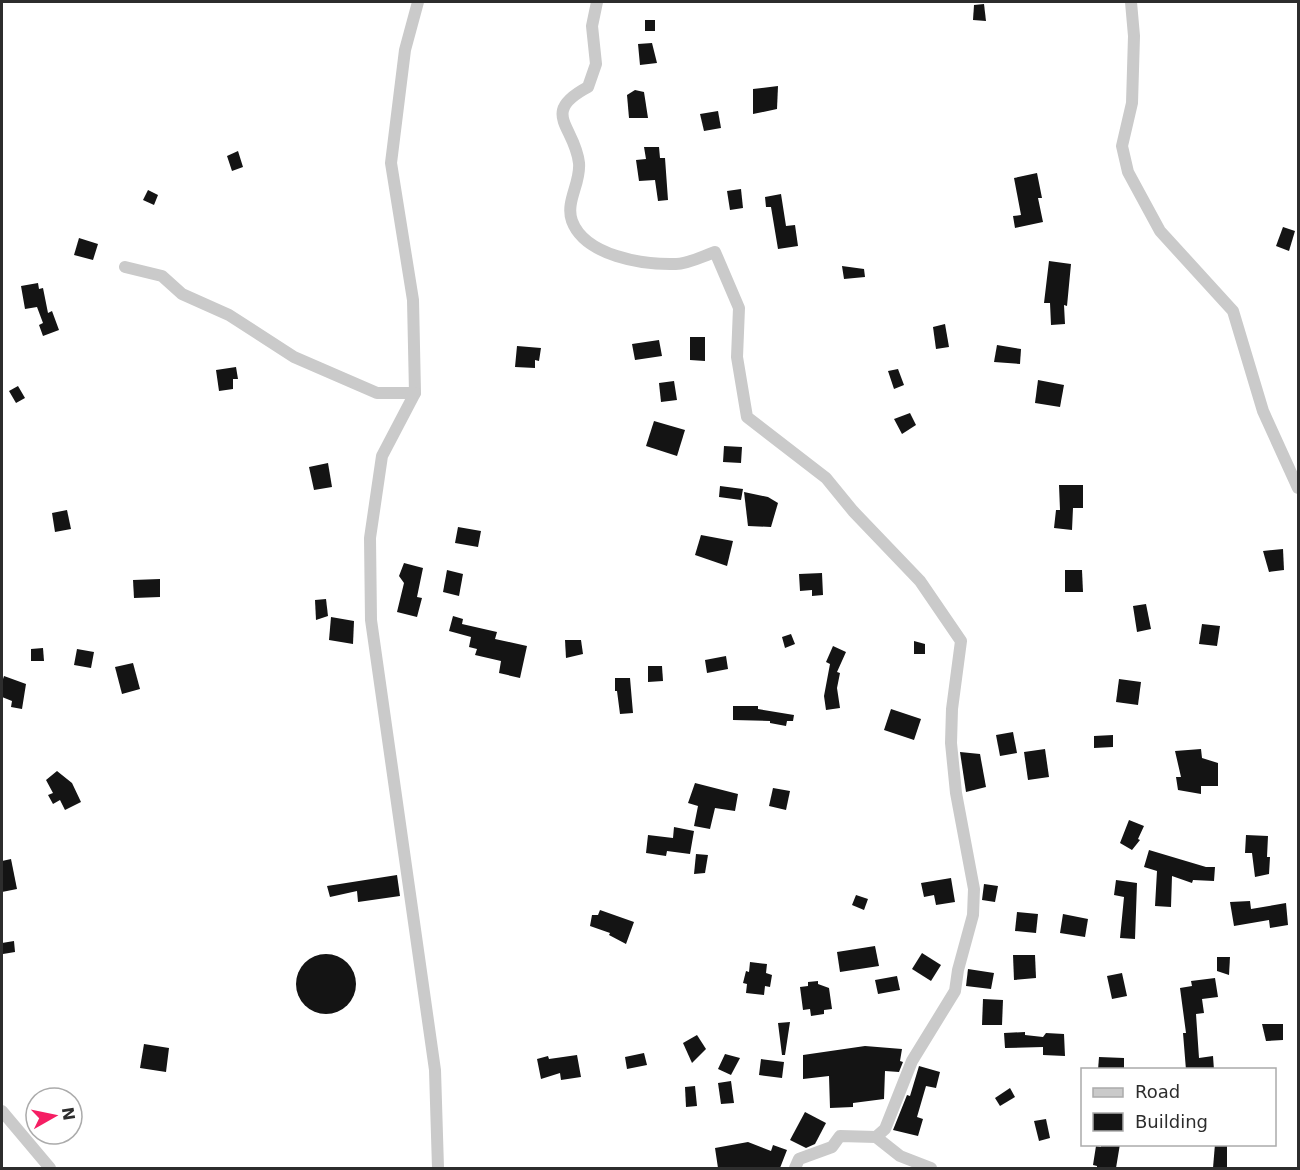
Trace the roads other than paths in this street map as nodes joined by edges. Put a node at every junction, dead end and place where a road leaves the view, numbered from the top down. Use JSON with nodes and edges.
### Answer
{"nodes":[{"id":1,"x":418,"y":2,"type":"edge"},
{"id":2,"x":597,"y":2,"type":"edge"},
{"id":3,"x":1131,"y":2,"type":"edge"},
{"id":4,"x":125,"y":267,"type":"dead end"},
{"id":5,"x":415,"y":393,"type":"junction"},
{"id":6,"x":1299,"y":488,"type":"edge"},
{"id":7,"x":2,"y":1111,"type":"edge"},
{"id":8,"x":876,"y":1137,"type":"junction"},
{"id":9,"x":50,"y":1168,"type":"edge"},
{"id":10,"x":438,"y":1168,"type":"edge"},
{"id":11,"x":795,"y":1168,"type":"edge"},
{"id":12,"x":931,"y":1168,"type":"edge"}],
"edges":[{"from":1,"to":5,"type":"street"},
{"from":2,"to":8,"type":"street"},
{"from":3,"to":6,"type":"street"},
{"from":4,"to":5,"type":"street"},
{"from":5,"to":10,"type":"street"},
{"from":7,"to":9,"type":"street"},
{"from":8,"to":11,"type":"street"},
{"from":8,"to":12,"type":"street"}]}
